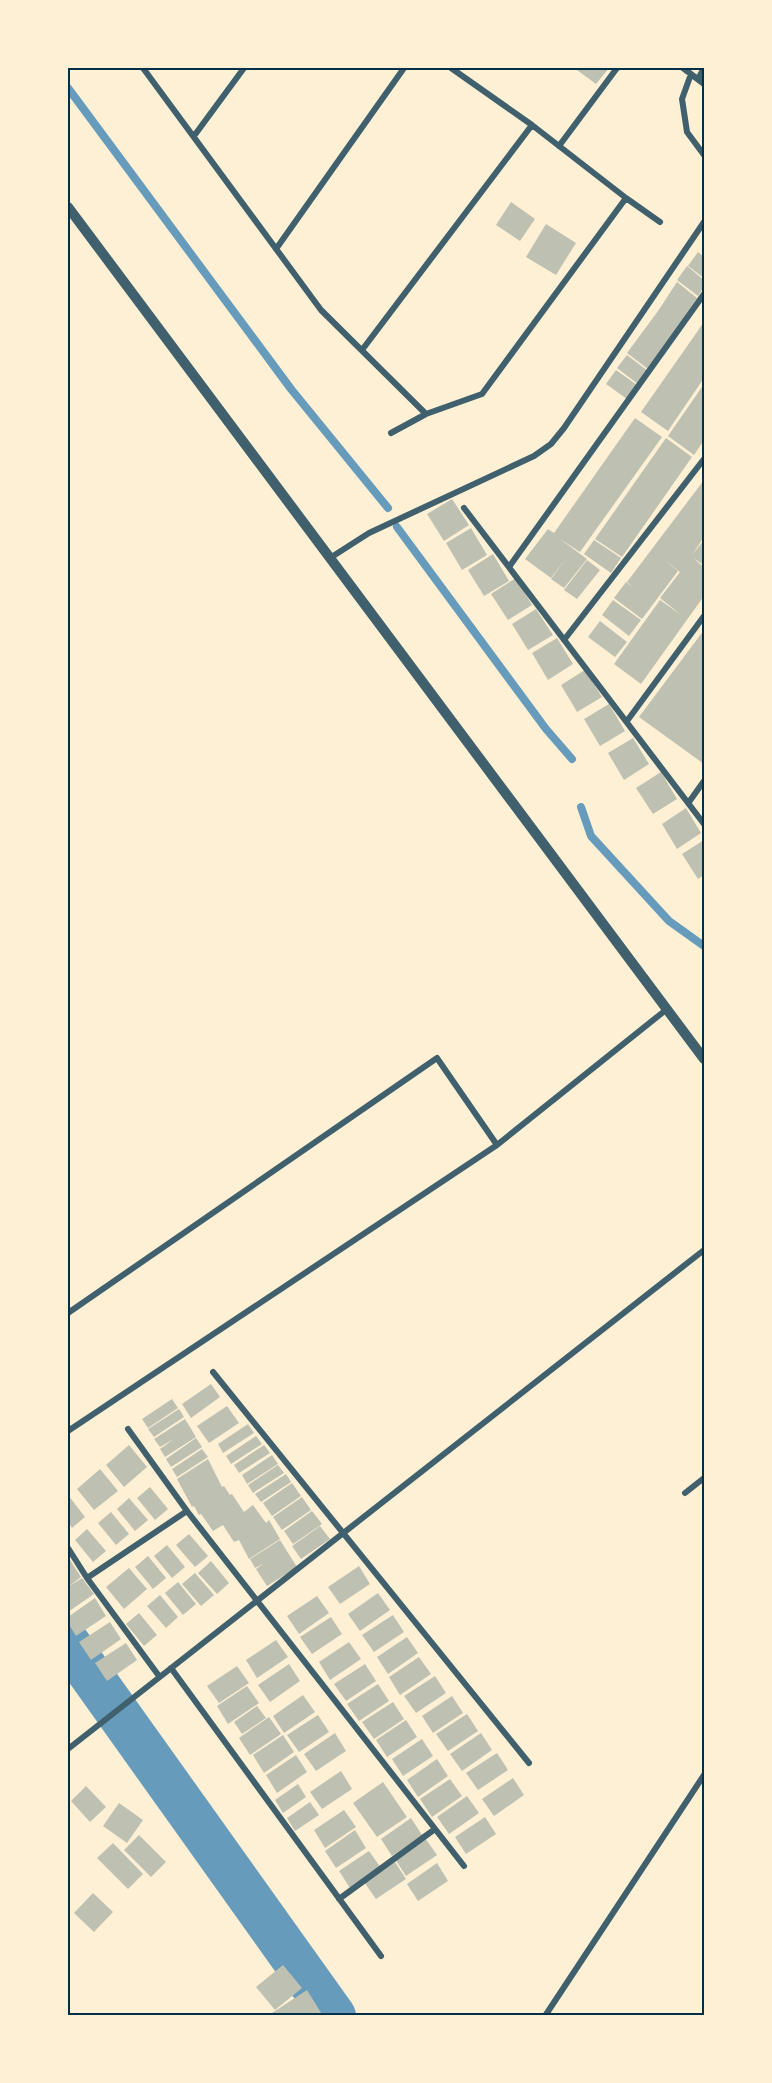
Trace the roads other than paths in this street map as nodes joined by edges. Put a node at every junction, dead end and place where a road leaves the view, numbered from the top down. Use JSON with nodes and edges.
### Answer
{"nodes":[{"id":1,"x":143,"y":68,"type":"edge"},
{"id":2,"x":244,"y":68,"type":"edge"},
{"id":3,"x":404,"y":68,"type":"edge"},
{"id":4,"x":451,"y":68,"type":"edge"},
{"id":5,"x":616,"y":68,"type":"edge"},
{"id":6,"x":683,"y":68,"type":"edge"},
{"id":7,"x":704,"y":68,"type":"edge"},
{"id":8,"x":691,"y":74,"type":"junction"},
{"id":9,"x":698,"y":79,"type":"junction"},
{"id":10,"x":705,"y":84,"type":"edge"},
{"id":11,"x":532,"y":125,"type":"junction"},
{"id":12,"x":194,"y":136,"type":"junction"},
{"id":13,"x":559,"y":146,"type":"junction"},
{"id":14,"x":705,"y":155,"type":"edge"},
{"id":15,"x":626,"y":198,"type":"junction"},
{"id":16,"x":68,"y":207,"type":"edge"},
{"id":17,"x":660,"y":222,"type":"dead end"},
{"id":18,"x":705,"y":222,"type":"edge"},
{"id":19,"x":276,"y":249,"type":"junction"},
{"id":20,"x":705,"y":294,"type":"edge"},
{"id":21,"x":362,"y":350,"type":"junction"},
{"id":22,"x":426,"y":414,"type":"junction"},
{"id":23,"x":391,"y":433,"type":"dead end"},
{"id":24,"x":705,"y":459,"type":"edge"},
{"id":25,"x":464,"y":508,"type":"dead end"},
{"id":26,"x":330,"y":558,"type":"junction"},
{"id":27,"x":509,"y":567,"type":"junction"},
{"id":28,"x":705,"y":616,"type":"edge"},
{"id":29,"x":564,"y":640,"type":"junction"},
{"id":30,"x":627,"y":721,"type":"junction"},
{"id":31,"x":705,"y":781,"type":"edge"},
{"id":32,"x":688,"y":802,"type":"junction"},
{"id":33,"x":705,"y":824,"type":"edge"},
{"id":34,"x":667,"y":1010,"type":"junction"},
{"id":35,"x":705,"y":1059,"type":"edge"},
{"id":36,"x":497,"y":1145,"type":"junction"},
{"id":37,"x":705,"y":1250,"type":"edge"},
{"id":38,"x":68,"y":1313,"type":"edge"},
{"id":39,"x":213,"y":1372,"type":"dead end"},
{"id":40,"x":128,"y":1429,"type":"dead end"},
{"id":41,"x":68,"y":1431,"type":"edge"},
{"id":42,"x":705,"y":1478,"type":"edge"},
{"id":43,"x":685,"y":1493,"type":"dead end"},
{"id":44,"x":187,"y":1511,"type":"junction"},
{"id":45,"x":344,"y":1533,"type":"junction"},
{"id":46,"x":68,"y":1548,"type":"edge"},
{"id":47,"x":87,"y":1578,"type":"junction"},
{"id":48,"x":257,"y":1601,"type":"junction"},
{"id":49,"x":171,"y":1668,"type":"junction"},
{"id":50,"x":159,"y":1676,"type":"junction"},
{"id":51,"x":68,"y":1749,"type":"edge"},
{"id":52,"x":529,"y":1763,"type":"dead end"},
{"id":53,"x":705,"y":1775,"type":"edge"},
{"id":54,"x":435,"y":1829,"type":"junction"},
{"id":55,"x":464,"y":1866,"type":"dead end"},
{"id":56,"x":339,"y":1899,"type":"junction"},
{"id":57,"x":381,"y":1956,"type":"dead end"},
{"id":58,"x":545,"y":2016,"type":"edge"}],
"edges":[{"from":1,"to":12,"type":"street"},
{"from":2,"to":12,"type":"street"},
{"from":3,"to":19,"type":"street"},
{"from":4,"to":11,"type":"street"},
{"from":5,"to":13,"type":"street"},
{"from":6,"to":8,"type":"street"},
{"from":7,"to":9,"type":"street"},
{"from":8,"to":9,"type":"street"},
{"from":8,"to":14,"type":"street"},
{"from":9,"to":10,"type":"street"},
{"from":11,"to":13,"type":"street"},
{"from":11,"to":21,"type":"street"},
{"from":12,"to":19,"type":"street"},
{"from":13,"to":15,"type":"street"},
{"from":15,"to":17,"type":"street"},
{"from":15,"to":22,"type":"street"},
{"from":16,"to":26,"type":"street"},
{"from":18,"to":26,"type":"street"},
{"from":19,"to":21,"type":"street"},
{"from":20,"to":27,"type":"street"},
{"from":21,"to":22,"type":"street"},
{"from":22,"to":23,"type":"street"},
{"from":24,"to":29,"type":"street"},
{"from":25,"to":27,"type":"street"},
{"from":26,"to":34,"type":"street"},
{"from":27,"to":29,"type":"street"},
{"from":28,"to":30,"type":"street"},
{"from":29,"to":30,"type":"street"},
{"from":30,"to":32,"type":"street"},
{"from":31,"to":32,"type":"street"},
{"from":32,"to":33,"type":"street"},
{"from":34,"to":35,"type":"street"},
{"from":34,"to":36,"type":"street"},
{"from":36,"to":38,"type":"street"},
{"from":36,"to":41,"type":"street"},
{"from":37,"to":45,"type":"street"},
{"from":39,"to":45,"type":"street"},
{"from":40,"to":44,"type":"street"},
{"from":42,"to":43,"type":"street"},
{"from":44,"to":47,"type":"street"},
{"from":44,"to":48,"type":"street"},
{"from":45,"to":48,"type":"street"},
{"from":45,"to":52,"type":"street"},
{"from":46,"to":47,"type":"street"},
{"from":47,"to":50,"type":"street"},
{"from":48,"to":49,"type":"street"},
{"from":48,"to":54,"type":"street"},
{"from":49,"to":50,"type":"street"},
{"from":49,"to":56,"type":"street"},
{"from":50,"to":51,"type":"street"},
{"from":53,"to":58,"type":"street"},
{"from":54,"to":55,"type":"street"},
{"from":54,"to":56,"type":"street"},
{"from":56,"to":57,"type":"street"}]}
